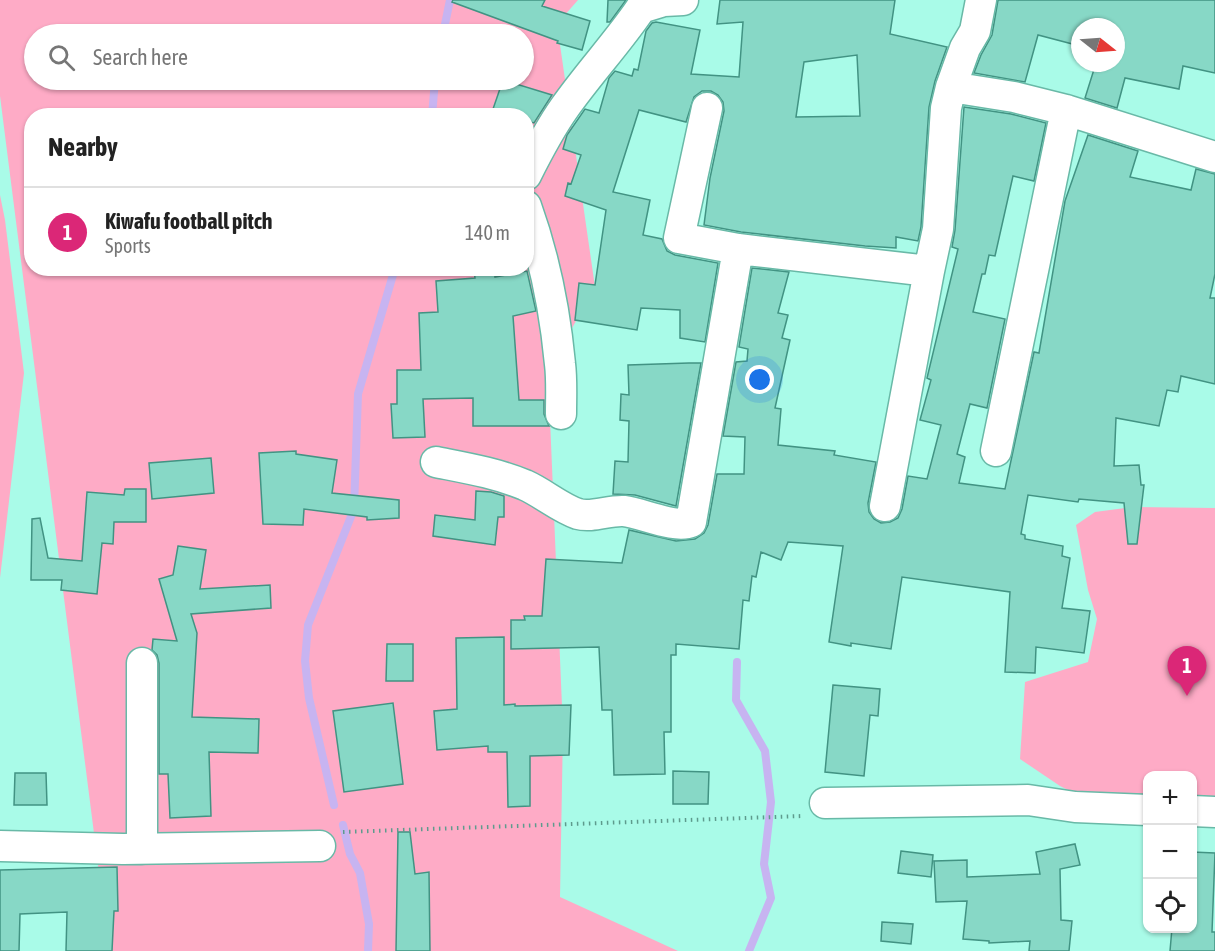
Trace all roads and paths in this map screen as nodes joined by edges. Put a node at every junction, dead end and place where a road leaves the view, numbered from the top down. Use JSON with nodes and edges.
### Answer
{"nodes":[{"id":1,"x":683,"y":0,"type":"edge"},
{"id":2,"x":981,"y":0,"type":"edge"},
{"id":3,"x":951,"y":87,"type":"junction"},
{"id":4,"x":708,"y":108,"type":"dead end"},
{"id":5,"x":1066,"y":110,"type":"junction"},
{"id":6,"x":1215,"y":157,"type":"edge"},
{"id":7,"x":534,"y":160,"type":"edge"},
{"id":8,"x":534,"y":228,"type":"edge"},
{"id":9,"x":738,"y":249,"type":"junction"},
{"id":10,"x":928,"y":271,"type":"junction"},
{"id":11,"x":561,"y":414,"type":"dead end"},
{"id":12,"x":996,"y":451,"type":"dead end"},
{"id":13,"x":436,"y":462,"type":"dead end"},
{"id":14,"x":885,"y":506,"type":"dead end"},
{"id":15,"x":142,"y":663,"type":"dead end"},
{"id":16,"x":815,"y":809,"type":"joint"},
{"id":17,"x":1143,"y":810,"type":"edge"},
{"id":18,"x":1197,"y":811,"type":"edge"},
{"id":19,"x":1215,"y":812,"type":"edge"},
{"id":20,"x":326,"y":839,"type":"joint"},
{"id":21,"x":0,"y":846,"type":"edge"},
{"id":22,"x":142,"y":849,"type":"junction"}],
"edges":[{"from":1,"to":7,"type":"street"},
{"from":2,"to":3,"type":"street"},
{"from":3,"to":5,"type":"street"},
{"from":3,"to":10,"type":"street"},
{"from":4,"to":9,"type":"street"},
{"from":5,"to":6,"type":"street"},
{"from":5,"to":12,"type":"street"},
{"from":8,"to":11,"type":"street"},
{"from":9,"to":10,"type":"street"},
{"from":9,"to":13,"type":"street"},
{"from":10,"to":14,"type":"street"},
{"from":15,"to":22,"type":"street"},
{"from":16,"to":17,"type":"street"},
{"from":16,"to":20,"type":"path"},
{"from":18,"to":19,"type":"street"},
{"from":20,"to":22,"type":"street"},
{"from":21,"to":22,"type":"street"}]}
